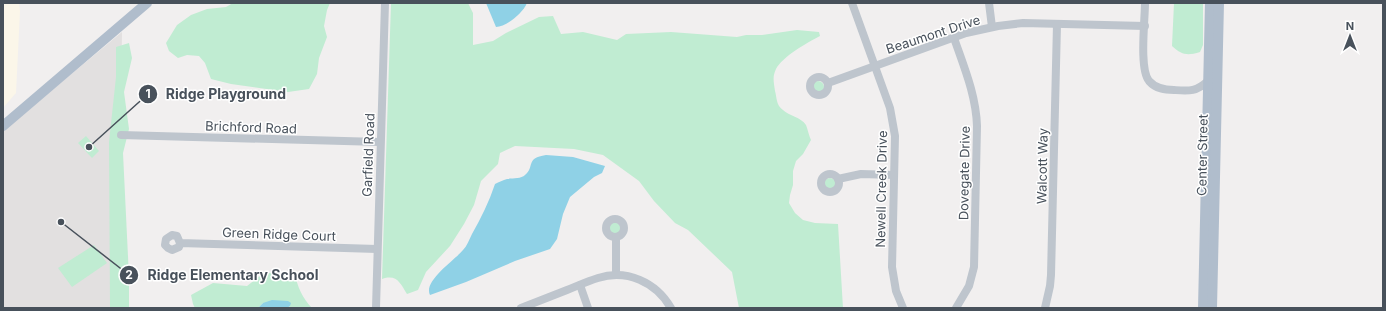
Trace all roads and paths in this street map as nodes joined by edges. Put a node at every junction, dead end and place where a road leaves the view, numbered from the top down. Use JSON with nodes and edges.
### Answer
{"nodes":[{"id":1,"x":147,"y":3,"type":"edge"},
{"id":2,"x":385,"y":3,"type":"edge"},
{"id":3,"x":852,"y":3,"type":"edge"},
{"id":4,"x":989,"y":3,"type":"edge"},
{"id":5,"x":1145,"y":3,"type":"edge"},
{"id":6,"x":1210,"y":3,"type":"edge"},
{"id":7,"x":1219,"y":3,"type":"edge"},
{"id":8,"x":1057,"y":24,"type":"junction"},
{"id":9,"x":1144,"y":26,"type":"junction"},
{"id":10,"x":992,"y":27,"type":"junction"},
{"id":11,"x":954,"y":38,"type":"junction"},
{"id":12,"x":875,"y":66,"type":"junction"},
{"id":13,"x":1208,"y":81,"type":"junction"},
{"id":14,"x":828,"y":83,"type":"dead end"},
{"id":15,"x":1193,"y":91,"type":"junction"},
{"id":16,"x":1207,"y":99,"type":"junction"},
{"id":17,"x":3,"y":126,"type":"edge"},
{"id":18,"x":121,"y":135,"type":"dead end"},
{"id":19,"x":380,"y":142,"type":"junction"},
{"id":20,"x":894,"y":174,"type":"junction"},
{"id":21,"x":838,"y":179,"type":"dead end"},
{"id":22,"x":616,"y":237,"type":"dead end"},
{"id":23,"x":180,"y":243,"type":"dead end"},
{"id":24,"x":377,"y":249,"type":"junction"},
{"id":25,"x":616,"y":275,"type":"junction"},
{"id":26,"x":580,"y":285,"type":"junction"},
{"id":27,"x":376,"y":308,"type":"edge"},
{"id":28,"x":521,"y":308,"type":"edge"},
{"id":29,"x":588,"y":308,"type":"edge"},
{"id":30,"x":671,"y":308,"type":"edge"},
{"id":31,"x":903,"y":308,"type":"edge"},
{"id":32,"x":956,"y":308,"type":"edge"},
{"id":33,"x":1045,"y":308,"type":"edge"},
{"id":34,"x":1203,"y":308,"type":"edge"},
{"id":35,"x":1212,"y":308,"type":"edge"}],
"edges":[{"from":1,"to":17,"type":"main road"},
{"from":2,"to":19,"type":"street","name":"Garfield Road"},
{"from":3,"to":12,"type":"street","name":"Newell Creek Drive"},
{"from":4,"to":10,"type":"street"},
{"from":5,"to":9,"type":"street"},
{"from":6,"to":13,"type":"main road","name":"Center Street"},
{"from":7,"to":35,"type":"main road","name":"Center Street"},
{"from":8,"to":9,"type":"street","name":"Beaumont Drive"},
{"from":8,"to":10,"type":"street","name":"Beaumont Drive"},
{"from":8,"to":33,"type":"street","name":"Walcott Way"},
{"from":9,"to":15,"type":"street"},
{"from":10,"to":11,"type":"street","name":"Beaumont Drive"},
{"from":11,"to":12,"type":"street","name":"Beaumont Drive"},
{"from":11,"to":32,"type":"street","name":"Dovegate Drive"},
{"from":12,"to":14,"type":"street","name":"Beaumont Drive"},
{"from":12,"to":20,"type":"street","name":"Newell Creek Drive"},
{"from":13,"to":15,"type":"street"},
{"from":13,"to":16,"type":"main road","name":"Center Street"},
{"from":15,"to":16,"type":"street"},
{"from":16,"to":34,"type":"main road","name":"Center Street"},
{"from":18,"to":19,"type":"street","name":"Brichford Road"},
{"from":19,"to":24,"type":"street","name":"Garfield Road"},
{"from":20,"to":21,"type":"street"},
{"from":20,"to":31,"type":"street","name":"Newell Creek Drive"},
{"from":22,"to":25,"type":"street"},
{"from":23,"to":24,"type":"street","name":"Green Ridge Court"},
{"from":24,"to":27,"type":"street","name":"Garfield Road"},
{"from":25,"to":26,"type":"street"},
{"from":25,"to":30,"type":"street"},
{"from":26,"to":28,"type":"street"},
{"from":26,"to":29,"type":"street"}]}
